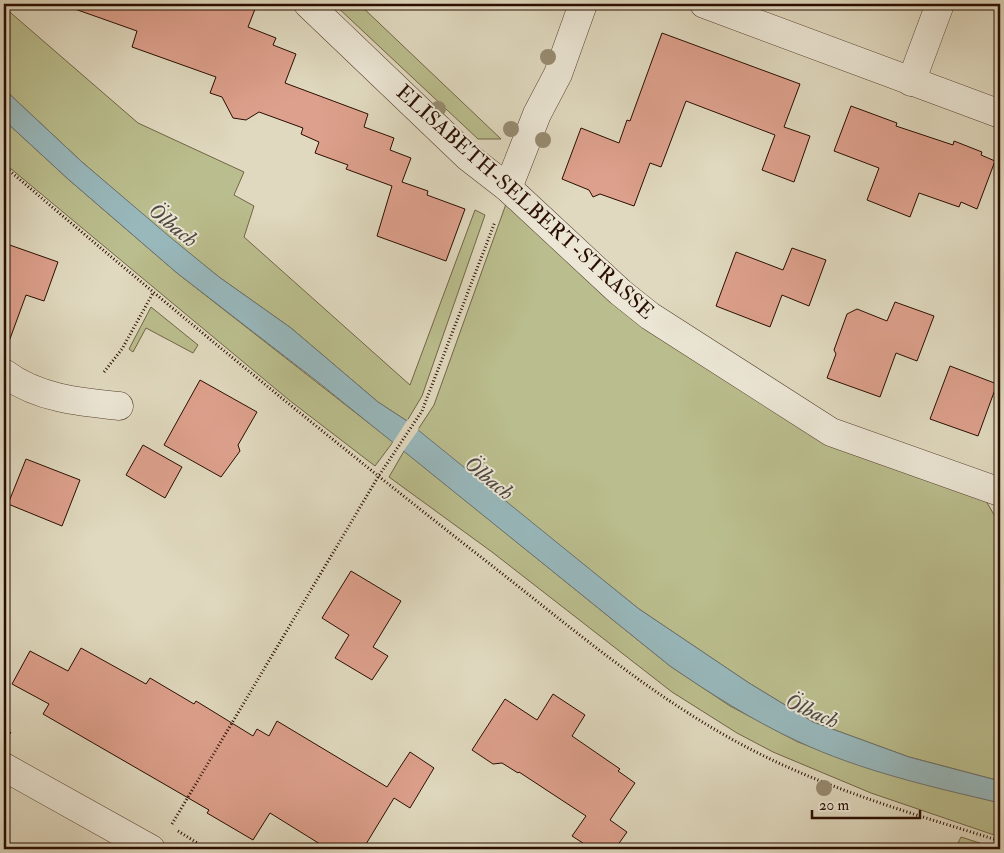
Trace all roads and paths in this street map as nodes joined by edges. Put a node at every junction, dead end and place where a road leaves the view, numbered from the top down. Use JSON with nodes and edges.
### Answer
{"nodes":[{"id":1,"x":308,"y":4,"type":"edge"},
{"id":2,"x":583,"y":4,"type":"edge"},
{"id":3,"x":704,"y":4,"type":"edge"},
{"id":4,"x":940,"y":4,"type":"edge"},
{"id":5,"x":912,"y":82,"type":"junction"},
{"id":6,"x":1000,"y":114,"type":"edge"},
{"id":7,"x":4,"y":166,"type":"edge"},
{"id":8,"x":508,"y":188,"type":"junction"},
{"id":9,"x":153,"y":293,"type":"junction"},
{"id":10,"x":4,"y":373,"type":"edge"},
{"id":11,"x":81,"y":402,"type":"junction"},
{"id":12,"x":119,"y":406,"type":"dead end"},
{"id":13,"x":378,"y":477,"type":"junction"},
{"id":14,"x":1000,"y":492,"type":"edge"},
{"id":15,"x":4,"y":767,"type":"edge"},
{"id":16,"x":171,"y":826,"type":"dead end"},
{"id":17,"x":1000,"y":841,"type":"edge"},
{"id":18,"x":151,"y":849,"type":"edge"}],
"edges":[{"from":1,"to":8,"type":"street","name":"ELISABETH-SELBERT-STRASSE"},
{"from":2,"to":8,"type":"street"},
{"from":3,"to":5,"type":"street"},
{"from":4,"to":5,"type":"street"},
{"from":5,"to":6,"type":"street"},
{"from":7,"to":9,"type":"path"},
{"from":8,"to":13,"type":"path"},
{"from":8,"to":14,"type":"street","name":"ELISABETH-SELBERT-STRASSE"},
{"from":9,"to":11,"type":"path"},
{"from":9,"to":13,"type":"path"},
{"from":10,"to":11,"type":"street"},
{"from":11,"to":12,"type":"street"},
{"from":13,"to":16,"type":"path"},
{"from":13,"to":17,"type":"path"},
{"from":15,"to":18,"type":"street"}]}
